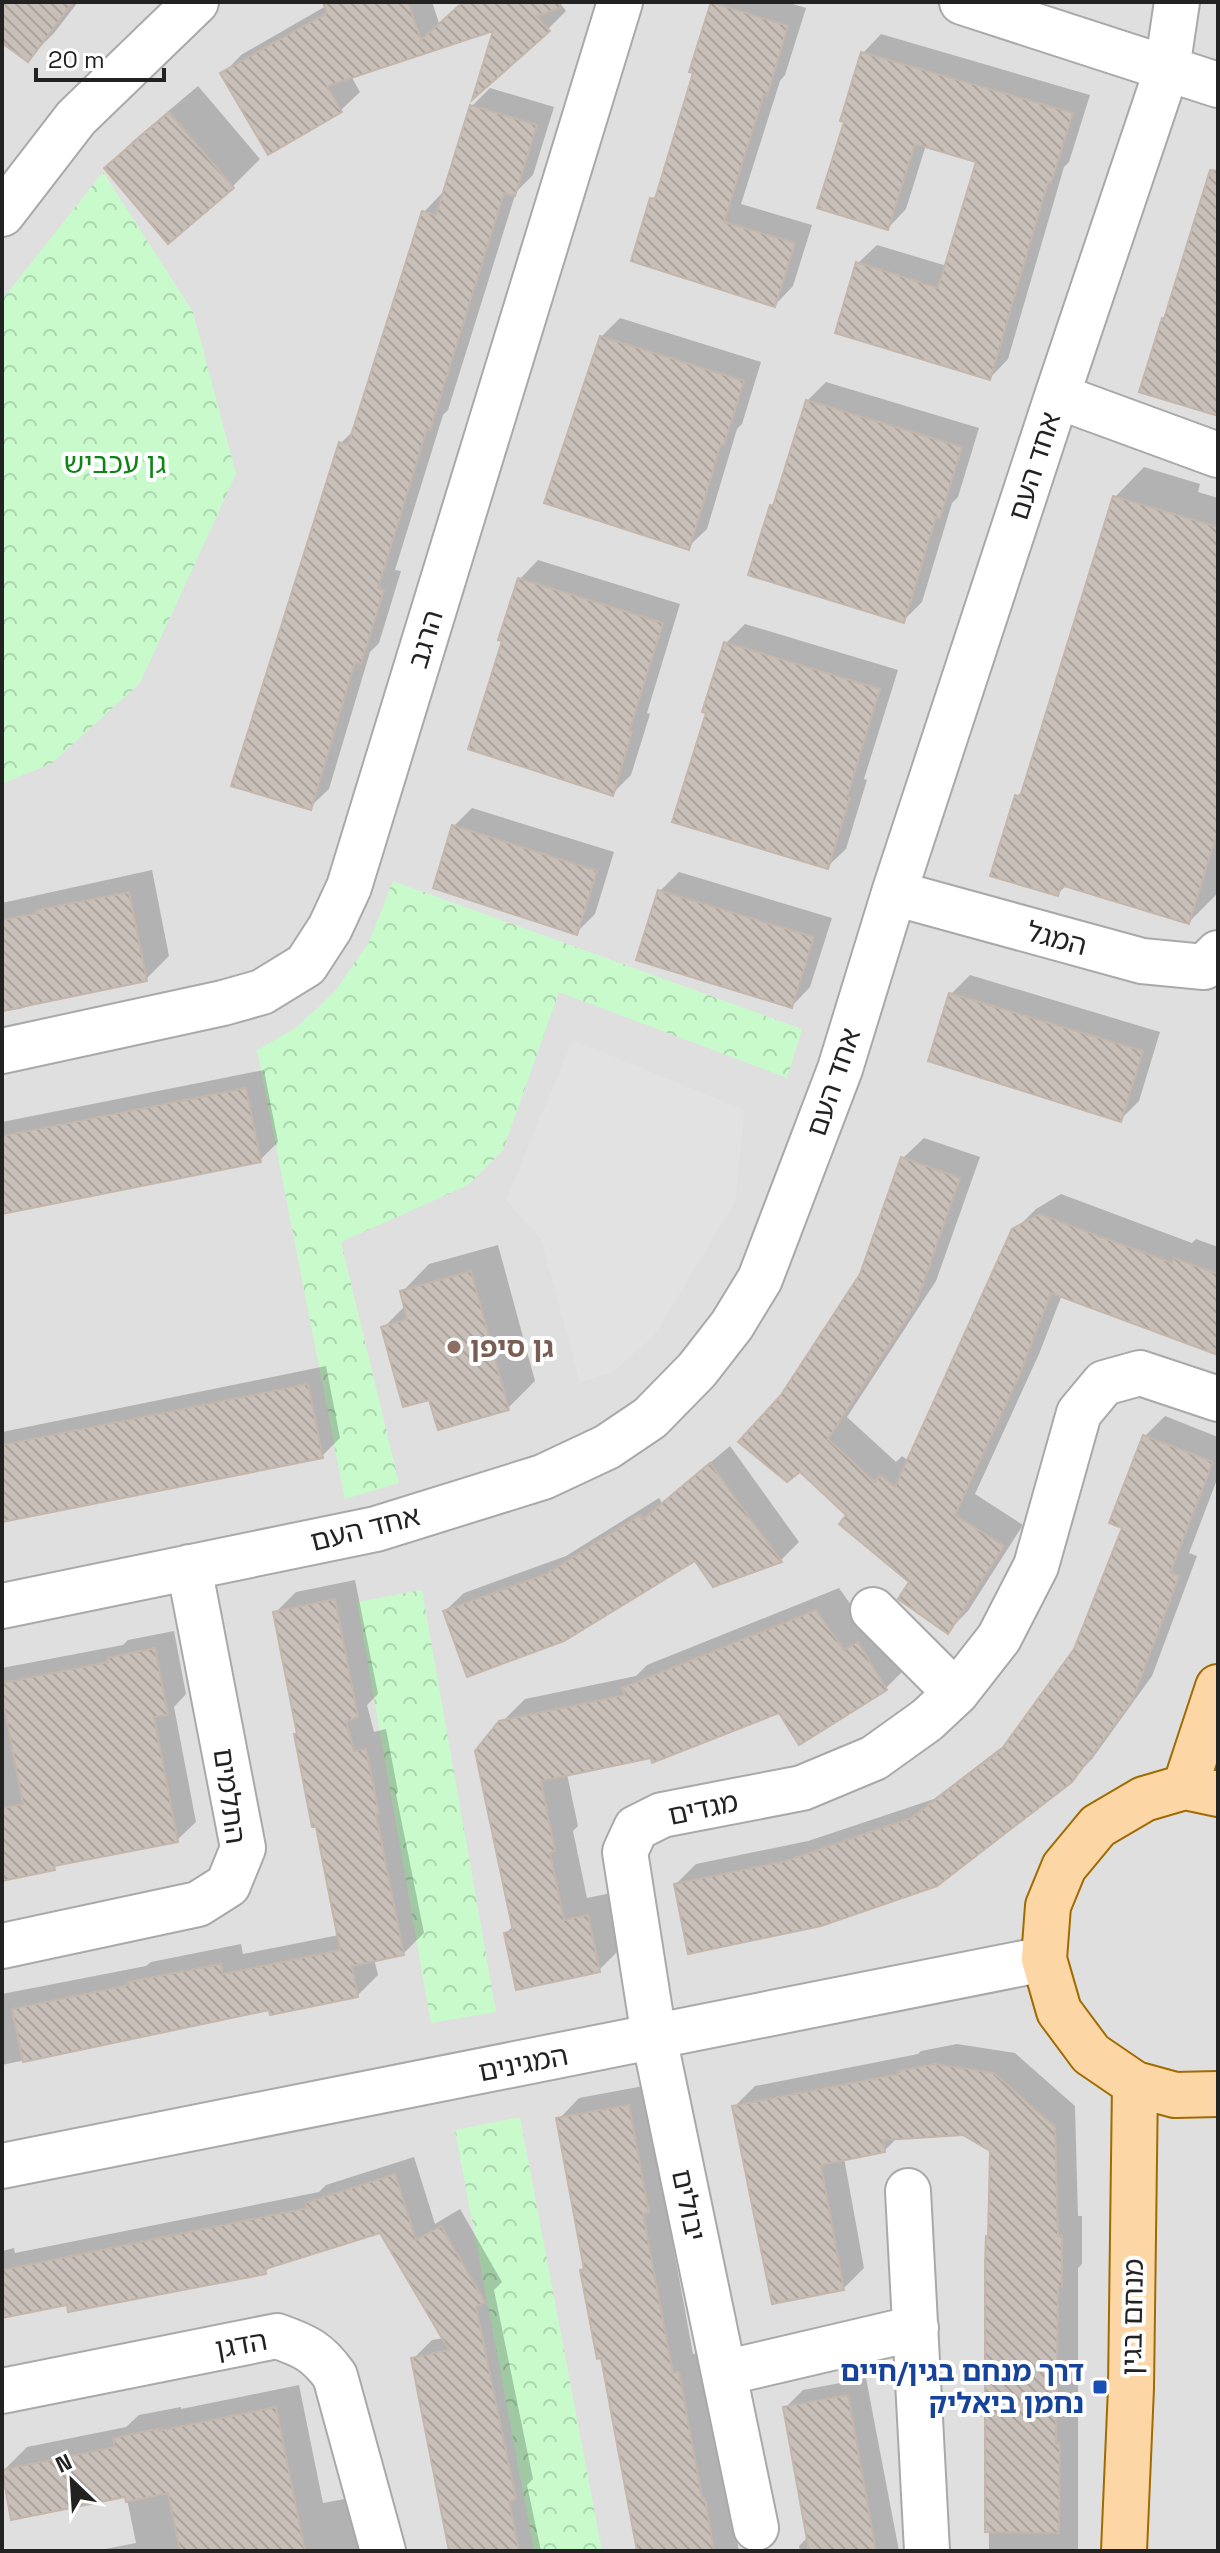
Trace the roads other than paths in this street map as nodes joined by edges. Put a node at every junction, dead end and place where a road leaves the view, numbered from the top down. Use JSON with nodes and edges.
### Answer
{"nodes":[{"id":1,"x":196,"y":2,"type":"edge"},
{"id":2,"x":620,"y":2,"type":"edge"},
{"id":3,"x":962,"y":2,"type":"edge"},
{"id":4,"x":1177,"y":2,"type":"edge"},
{"id":5,"x":1167,"y":69,"type":"junction"},
{"id":6,"x":1218,"y":85,"type":"edge"},
{"id":7,"x":2,"y":214,"type":"edge"},
{"id":8,"x":1057,"y":396,"type":"junction"},
{"id":9,"x":1218,"y":455,"type":"edge"},
{"id":10,"x":894,"y":893,"type":"junction"},
{"id":11,"x":1218,"y":953,"type":"edge"},
{"id":12,"x":2,"y":1051,"type":"edge"},
{"id":13,"x":1218,"y":1399,"type":"edge"},
{"id":14,"x":189,"y":1567,"type":"junction"},
{"id":15,"x":2,"y":1606,"type":"edge"},
{"id":16,"x":873,"y":1610,"type":"dead end"},
{"id":17,"x":1218,"y":1687,"type":"edge"},
{"id":18,"x":956,"y":1693,"type":"junction"},
{"id":19,"x":1202,"y":1790,"type":"edge"},
{"id":20,"x":2,"y":1946,"type":"edge"},
{"id":21,"x":1044,"y":1959,"type":"junction"},
{"id":22,"x":654,"y":2037,"type":"junction"},
{"id":23,"x":1135,"y":2084,"type":"junction"},
{"id":24,"x":1218,"y":2094,"type":"edge"},
{"id":25,"x":2,"y":2166,"type":"edge"},
{"id":26,"x":908,"y":2191,"type":"dead end"},
{"id":27,"x":916,"y":2328,"type":"junction"},
{"id":28,"x":724,"y":2373,"type":"junction"},
{"id":29,"x":2,"y":2391,"type":"edge"},
{"id":30,"x":756,"y":2528,"type":"dead end"},
{"id":31,"x":383,"y":2551,"type":"edge"},
{"id":32,"x":927,"y":2551,"type":"edge"},
{"id":33,"x":1124,"y":2551,"type":"edge"}],
"edges":[{"from":1,"to":7,"type":"street"},
{"from":2,"to":12,"type":"street","name":"הרגב"},
{"from":3,"to":5,"type":"street"},
{"from":4,"to":5,"type":"street","name":"אחד העם"},
{"from":5,"to":6,"type":"street"},
{"from":5,"to":8,"type":"street","name":"אחד העם"},
{"from":8,"to":9,"type":"street"},
{"from":8,"to":10,"type":"street","name":"אחד העם"},
{"from":10,"to":11,"type":"street","name":"המגל"},
{"from":10,"to":14,"type":"street","name":"אחד העם"},
{"from":13,"to":18,"type":"street","name":"מגדים"},
{"from":14,"to":15,"type":"street","name":"אחד העם"},
{"from":14,"to":20,"type":"street","name":"התלמים"},
{"from":16,"to":18,"type":"street"},
{"from":17,"to":19,"type":"main road"},
{"from":18,"to":22,"type":"street","name":"מגדים"},
{"from":19,"to":21,"type":"main road"},
{"from":21,"to":22,"type":"street","name":"המגינים"},
{"from":21,"to":23,"type":"main road"},
{"from":22,"to":25,"type":"street","name":"המגינים"},
{"from":22,"to":28,"type":"street","name":"יבולים"},
{"from":23,"to":24,"type":"main road"},
{"from":23,"to":33,"type":"main road","name":"מנחם בגין"},
{"from":26,"to":27,"type":"street"},
{"from":27,"to":28,"type":"street"},
{"from":27,"to":32,"type":"street"},
{"from":28,"to":30,"type":"street","name":"יבולים"},
{"from":29,"to":31,"type":"street","name":"הדגן"}]}
